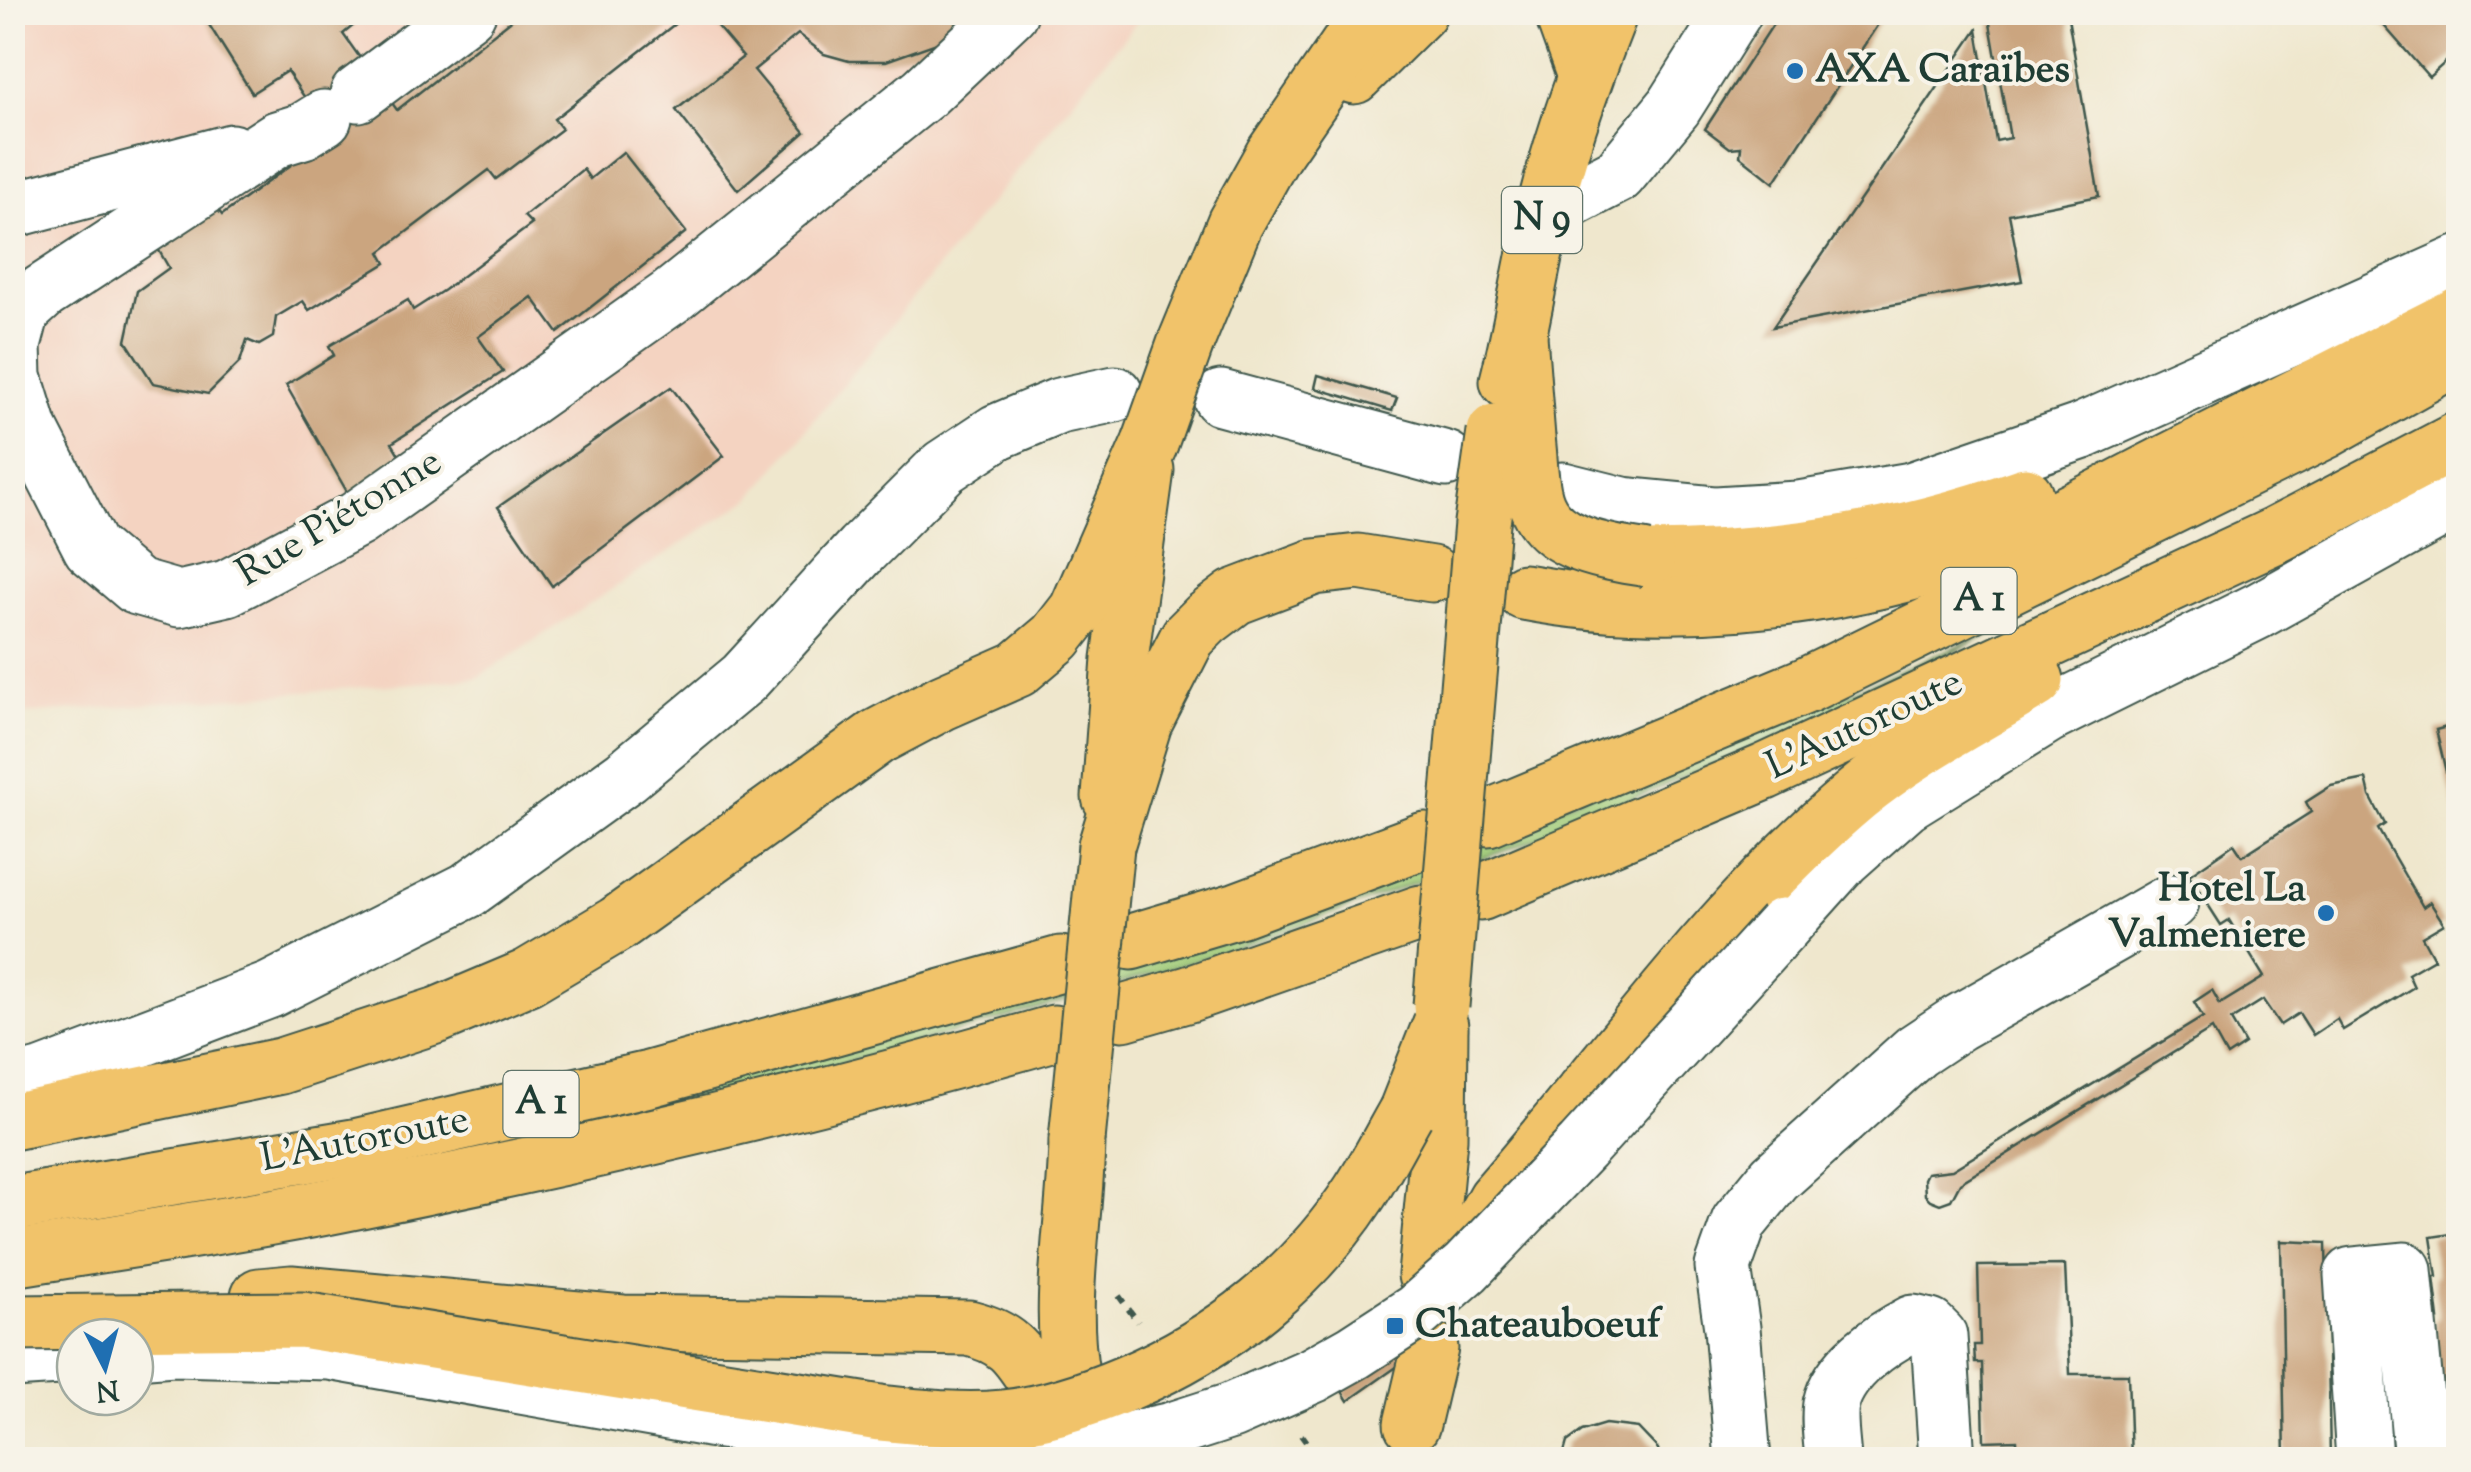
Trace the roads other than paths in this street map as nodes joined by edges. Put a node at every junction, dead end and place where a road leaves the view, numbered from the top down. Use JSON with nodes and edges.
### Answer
{"nodes":[{"id":1,"x":468,"y":12,"type":"edge"},
{"id":2,"x":1010,"y":12,"type":"edge"},
{"id":3,"x":1371,"y":12,"type":"edge"},
{"id":4,"x":1419,"y":12,"type":"edge"},
{"id":5,"x":1562,"y":12,"type":"edge"},
{"id":6,"x":1610,"y":12,"type":"edge"},
{"id":7,"x":1734,"y":12,"type":"edge"},
{"id":8,"x":1585,"y":76,"type":"junction"},
{"id":9,"x":320,"y":117,"type":"junction"},
{"id":10,"x":1273,"y":156,"type":"junction"},
{"id":11,"x":12,"y":210,"type":"edge"},
{"id":12,"x":1544,"y":214,"type":"junction"},
{"id":13,"x":2458,"y":264,"type":"edge"},
{"id":14,"x":2458,"y":315,"type":"edge"},
{"id":15,"x":2458,"y":356,"type":"edge"},
{"id":16,"x":1115,"y":394,"type":"dead end"},
{"id":17,"x":2300,"y":395,"type":"junction"},
{"id":18,"x":1221,"y":398,"type":"dead end"},
{"id":19,"x":1511,"y":435,"type":"junction"},
{"id":20,"x":2458,"y":440,"type":"edge"},
{"id":21,"x":1150,"y":443,"type":"junction"},
{"id":22,"x":1446,"y":460,"type":"dead end"},
{"id":23,"x":1564,"y":490,"type":"dead end"},
{"id":24,"x":2458,"y":500,"type":"edge"},
{"id":25,"x":2276,"y":535,"type":"junction"},
{"id":26,"x":1432,"y":574,"type":"dead end"},
{"id":27,"x":1524,"y":592,"type":"dead end"},
{"id":28,"x":1488,"y":818,"type":"dead end"},
{"id":29,"x":1425,"y":840,"type":"dead end"},
{"id":30,"x":1106,"y":846,"type":"junction"},
{"id":31,"x":1480,"y":893,"type":"dead end"},
{"id":32,"x":2170,"y":902,"type":"dead end"},
{"id":33,"x":1421,"y":914,"type":"dead end"},
{"id":34,"x":1131,"y":942,"type":"dead end"},
{"id":35,"x":1060,"y":964,"type":"dead end"},
{"id":36,"x":1123,"y":1013,"type":"dead end"},
{"id":37,"x":1440,"y":1016,"type":"junction"},
{"id":38,"x":1054,"y":1033,"type":"dead end"},
{"id":39,"x":12,"y":1084,"type":"edge"},
{"id":40,"x":12,"y":1122,"type":"edge"},
{"id":41,"x":12,"y":1204,"type":"edge"},
{"id":42,"x":1482,"y":1222,"type":"dead end"},
{"id":43,"x":12,"y":1260,"type":"edge"},
{"id":44,"x":1426,"y":1276,"type":"dead end"},
{"id":45,"x":12,"y":1323,"type":"edge"},
{"id":46,"x":155,"y":1349,"type":"edge"},
{"id":47,"x":1424,"y":1354,"type":"dead end"},
{"id":48,"x":55,"y":1357,"type":"edge"},
{"id":49,"x":12,"y":1360,"type":"edge"},
{"id":50,"x":1410,"y":1442,"type":"edge"},
{"id":51,"x":1744,"y":1460,"type":"edge"},
{"id":52,"x":1832,"y":1460,"type":"edge"},
{"id":53,"x":1947,"y":1460,"type":"edge"},
{"id":54,"x":2364,"y":1460,"type":"edge"},
{"id":55,"x":2422,"y":1460,"type":"edge"}],
"edges":[{"from":1,"to":9,"type":"street","name":"Rue Piétonne"},
{"from":2,"to":9,"type":"street","name":"Rue Piétonne"},
{"from":3,"to":10,"type":"main road"},
{"from":4,"to":10,"type":"main road"},
{"from":5,"to":8,"type":"main road"},
{"from":6,"to":8,"type":"main road","number":"N 9"},
{"from":7,"to":12,"type":"street"},
{"from":8,"to":12,"type":"main road","number":"N 9"},
{"from":9,"to":11,"type":"street"},
{"from":10,"to":21,"type":"main road","bridge":true},
{"from":12,"to":19,"type":"main road","number":"N 9"},
{"from":13,"to":23,"type":"street"},
{"from":14,"to":17,"type":"main road"},
{"from":15,"to":28,"type":"main road","name":"L'Autoroute","number":"A 1"},
{"from":16,"to":39,"type":"street"},
{"from":17,"to":19,"type":"main road","bridge":true},
{"from":17,"to":27,"type":"main road"},
{"from":18,"to":22,"type":"street"},
{"from":19,"to":37,"type":"main road","bridge":true},
{"from":20,"to":25,"type":"main road","name":"L'Autoroute","number":"A 1"},
{"from":21,"to":30,"type":"main road"},
{"from":21,"to":40,"type":"main road"},
{"from":24,"to":46,"type":"street","bridge":true},
{"from":25,"to":31,"type":"main road","name":"L'Autoroute","number":"A 1"},
{"from":25,"to":42,"type":"main road"},
{"from":26,"to":30,"type":"main road"},
{"from":29,"to":34,"type":"main road"},
{"from":30,"to":45,"type":"main road","bridge":true},
{"from":32,"to":51,"type":"street"},
{"from":33,"to":36,"type":"main road"},
{"from":35,"to":41,"type":"main road","name":"L'Autoroute","number":"A 1"},
{"from":37,"to":44,"type":"main road"},
{"from":37,"to":45,"type":"main road","bridge":true},
{"from":38,"to":43,"type":"main road","name":"L'Autoroute","number":"A 1"},
{"from":47,"to":50,"type":"main road"},
{"from":48,"to":49,"type":"street"},
{"from":52,"to":53,"type":"street"},
{"from":54,"to":55,"type":"street"}]}
